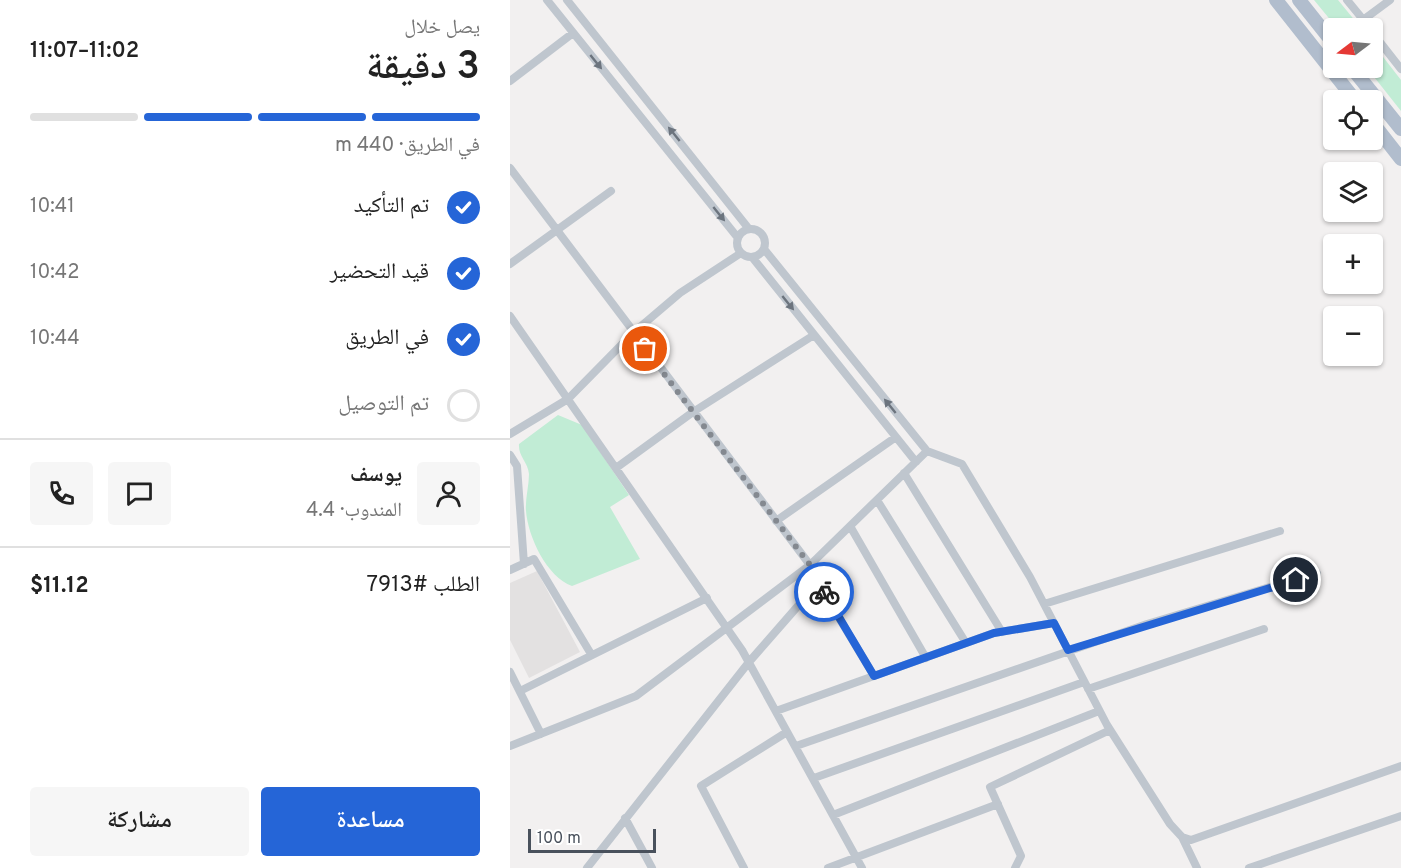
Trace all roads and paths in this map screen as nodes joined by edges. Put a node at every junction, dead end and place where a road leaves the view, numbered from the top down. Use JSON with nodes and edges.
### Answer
{"nodes":[{"id":1,"x":547,"y":0,"type":"edge"},
{"id":2,"x":567,"y":0,"type":"edge"},
{"id":3,"x":1275,"y":0,"type":"edge"},
{"id":4,"x":1299,"y":0,"type":"edge"},
{"id":5,"x":1347,"y":0,"type":"edge"},
{"id":6,"x":1390,"y":0,"type":"edge"},
{"id":7,"x":1361,"y":18,"type":"edge"},
{"id":8,"x":1366,"y":18,"type":"edge"},
{"id":9,"x":1323,"y":30,"type":"edge"},
{"id":10,"x":573,"y":33,"type":"junction"},
{"id":11,"x":1383,"y":46,"type":"edge"},
{"id":12,"x":1401,"y":69,"type":"edge"},
{"id":13,"x":1360,"y":78,"type":"edge"},
{"id":14,"x":510,"y":81,"type":"edge"},
{"id":15,"x":1347,"y":90,"type":"edge"},
{"id":16,"x":1401,"y":129,"type":"edge"},
{"id":17,"x":1383,"y":136,"type":"edge"},
{"id":18,"x":1401,"y":159,"type":"edge"},
{"id":19,"x":696,"y":161,"type":"junction"},
{"id":20,"x":510,"y":168,"type":"edge"},
{"id":21,"x":685,"y":172,"type":"junction"},
{"id":22,"x":611,"y":190,"type":"dead end"},
{"id":23,"x":750,"y":229,"type":"junction"},
{"id":24,"x":556,"y":230,"type":"junction"},
{"id":25,"x":738,"y":238,"type":"junction"},
{"id":26,"x":764,"y":249,"type":"junction"},
{"id":27,"x":741,"y":253,"type":"junction"},
{"id":28,"x":752,"y":257,"type":"junction"},
{"id":29,"x":510,"y":264,"type":"edge"},
{"id":30,"x":510,"y":316,"type":"edge"},
{"id":31,"x":633,"y":333,"type":"junction"},
{"id":32,"x":814,"y":335,"type":"junction"},
{"id":33,"x":568,"y":399,"type":"junction"},
{"id":34,"x":693,"y":412,"type":"junction"},
{"id":35,"x":510,"y":434,"type":"edge"},
{"id":36,"x":896,"y":437,"type":"junction"},
{"id":37,"x":927,"y":452,"type":"junction"},
{"id":38,"x":510,"y":455,"type":"edge"},
{"id":39,"x":916,"y":462,"type":"junction"},
{"id":40,"x":616,"y":468,"type":"junction"},
{"id":41,"x":904,"y":473,"type":"junction"},
{"id":42,"x":877,"y":500,"type":"junction"},
{"id":43,"x":776,"y":521,"type":"junction"},
{"id":44,"x":850,"y":526,"type":"junction"},
{"id":45,"x":1280,"y":531,"type":"dead end"},
{"id":46,"x":524,"y":564,"type":"junction"},
{"id":47,"x":810,"y":565,"type":"junction"},
{"id":48,"x":510,"y":570,"type":"edge"},
{"id":49,"x":1317,"y":573,"type":"dead end"},
{"id":50,"x":818,"y":583,"type":"junction"},
{"id":51,"x":707,"y":598,"type":"junction"},
{"id":52,"x":1044,"y":604,"type":"junction"},
{"id":53,"x":1054,"y":623,"type":"junction"},
{"id":54,"x":726,"y":628,"type":"junction"},
{"id":55,"x":1264,"y":629,"type":"dead end"},
{"id":56,"x":1002,"y":632,"type":"junction"},
{"id":57,"x":966,"y":643,"type":"junction"},
{"id":58,"x":1068,"y":650,"type":"junction"},
{"id":59,"x":591,"y":654,"type":"junction"},
{"id":60,"x":926,"y":658,"type":"junction"},
{"id":61,"x":749,"y":662,"type":"junction"},
{"id":62,"x":510,"y":672,"type":"edge"},
{"id":63,"x":874,"y":676,"type":"junction"},
{"id":64,"x":1086,"y":686,"type":"junction"},
{"id":65,"x":520,"y":691,"type":"junction"},
{"id":66,"x":776,"y":711,"type":"junction"},
{"id":67,"x":1099,"y":711,"type":"junction"},
{"id":68,"x":1110,"y":730,"type":"junction"},
{"id":69,"x":788,"y":732,"type":"junction"},
{"id":70,"x":541,"y":734,"type":"junction"},
{"id":71,"x":510,"y":746,"type":"edge"},
{"id":72,"x":795,"y":746,"type":"junction"},
{"id":73,"x":1401,"y":766,"type":"edge"},
{"id":74,"x":814,"y":778,"type":"junction"},
{"id":75,"x":998,"y":804,"type":"junction"},
{"id":76,"x":833,"y":816,"type":"junction"},
{"id":77,"x":1401,"y":816,"type":"edge"},
{"id":78,"x":625,"y":818,"type":"junction"},
{"id":79,"x":1182,"y":837,"type":"junction"},
{"id":80,"x":856,"y":857,"type":"junction"},
{"id":81,"x":587,"y":868,"type":"edge"},
{"id":82,"x":652,"y":868,"type":"edge"},
{"id":83,"x":744,"y":868,"type":"edge"},
{"id":84,"x":828,"y":868,"type":"edge"},
{"id":85,"x":862,"y":868,"type":"edge"},
{"id":86,"x":1015,"y":868,"type":"edge"},
{"id":87,"x":1197,"y":868,"type":"edge"},
{"id":88,"x":1249,"y":868,"type":"edge"}],
"edges":[{"from":1,"to":10,"type":"street"},
{"from":19,"to":2,"type":"street","one_way":true},
{"from":3,"to":15,"type":"main road"},
{"from":4,"to":9,"type":"main road"},
{"from":5,"to":7,"type":"street"},
{"from":6,"to":8,"type":"street"},
{"from":10,"to":14,"type":"street"},
{"from":10,"to":21,"type":"street","one_way":true},
{"from":11,"to":12,"type":"street"},
{"from":13,"to":16,"type":"main road"},
{"from":17,"to":18,"type":"main road"},
{"from":19,"to":21,"type":"street"},
{"from":19,"to":23,"type":"street"},
{"from":20,"to":24,"type":"street"},
{"from":21,"to":25,"type":"street","one_way":true},
{"from":22,"to":24,"type":"street"},
{"from":23,"to":25,"type":"street"},
{"from":23,"to":26,"type":"street"},
{"from":24,"to":29,"type":"street"},
{"from":24,"to":31,"type":"street"},
{"from":25,"to":27,"type":"street"},
{"from":26,"to":28,"type":"street"},
{"from":37,"to":26,"type":"street","one_way":true},
{"from":27,"to":28,"type":"street"},
{"from":27,"to":31,"type":"street"},
{"from":28,"to":32,"type":"street","one_way":true},
{"from":30,"to":33,"type":"street"},
{"from":31,"to":33,"type":"street"},
{"from":31,"to":34,"type":"street"},
{"from":32,"to":34,"type":"street"},
{"from":32,"to":36,"type":"street"},
{"from":33,"to":35,"type":"street"},
{"from":33,"to":40,"type":"street"},
{"from":34,"to":40,"type":"street"},
{"from":34,"to":43,"type":"street"},
{"from":36,"to":39,"type":"street"},
{"from":36,"to":43,"type":"street"},
{"from":37,"to":39,"type":"street"},
{"from":37,"to":52,"type":"street"},
{"from":38,"to":46,"type":"street"},
{"from":39,"to":41,"type":"street"},
{"from":40,"to":51,"type":"street"},
{"from":41,"to":42,"type":"street"},
{"from":41,"to":56,"type":"street"},
{"from":42,"to":44,"type":"street"},
{"from":42,"to":57,"type":"street"},
{"from":43,"to":47,"type":"street"},
{"from":44,"to":47,"type":"street"},
{"from":44,"to":60,"type":"street"},
{"from":45,"to":52,"type":"street"},
{"from":46,"to":48,"type":"street"},
{"from":46,"to":59,"type":"street"},
{"from":47,"to":50,"type":"street"},
{"from":47,"to":54,"type":"street"},
{"from":49,"to":58,"type":"street"},
{"from":50,"to":61,"type":"street"},
{"from":50,"to":63,"type":"street"},
{"from":51,"to":54,"type":"street"},
{"from":51,"to":59,"type":"street"},
{"from":52,"to":53,"type":"street"},
{"from":53,"to":56,"type":"street"},
{"from":53,"to":58,"type":"street"},
{"from":54,"to":61,"type":"street"},
{"from":54,"to":70,"type":"street"},
{"from":55,"to":64,"type":"street"},
{"from":56,"to":57,"type":"street"},
{"from":57,"to":60,"type":"street"},
{"from":58,"to":64,"type":"street"},
{"from":58,"to":72,"type":"street"},
{"from":59,"to":65,"type":"street"},
{"from":60,"to":63,"type":"street"},
{"from":61,"to":66,"type":"street"},
{"from":61,"to":78,"type":"street"},
{"from":62,"to":65,"type":"street"},
{"from":63,"to":66,"type":"street"},
{"from":64,"to":67,"type":"street"},
{"from":64,"to":74,"type":"street"},
{"from":65,"to":70,"type":"street"},
{"from":66,"to":69,"type":"street"},
{"from":67,"to":68,"type":"street"},
{"from":67,"to":76,"type":"street"},
{"from":68,"to":75,"type":"street"},
{"from":68,"to":79,"type":"street"},
{"from":69,"to":72,"type":"street"},
{"from":69,"to":83,"type":"street"},
{"from":70,"to":71,"type":"street"},
{"from":72,"to":74,"type":"street"},
{"from":73,"to":79,"type":"street"},
{"from":74,"to":76,"type":"street"},
{"from":75,"to":80,"type":"street"},
{"from":75,"to":86,"type":"street"},
{"from":76,"to":80,"type":"street"},
{"from":77,"to":88,"type":"street"},
{"from":78,"to":81,"type":"street"},
{"from":78,"to":82,"type":"street"},
{"from":79,"to":87,"type":"street"},
{"from":80,"to":84,"type":"street"},
{"from":80,"to":85,"type":"street"}]}
